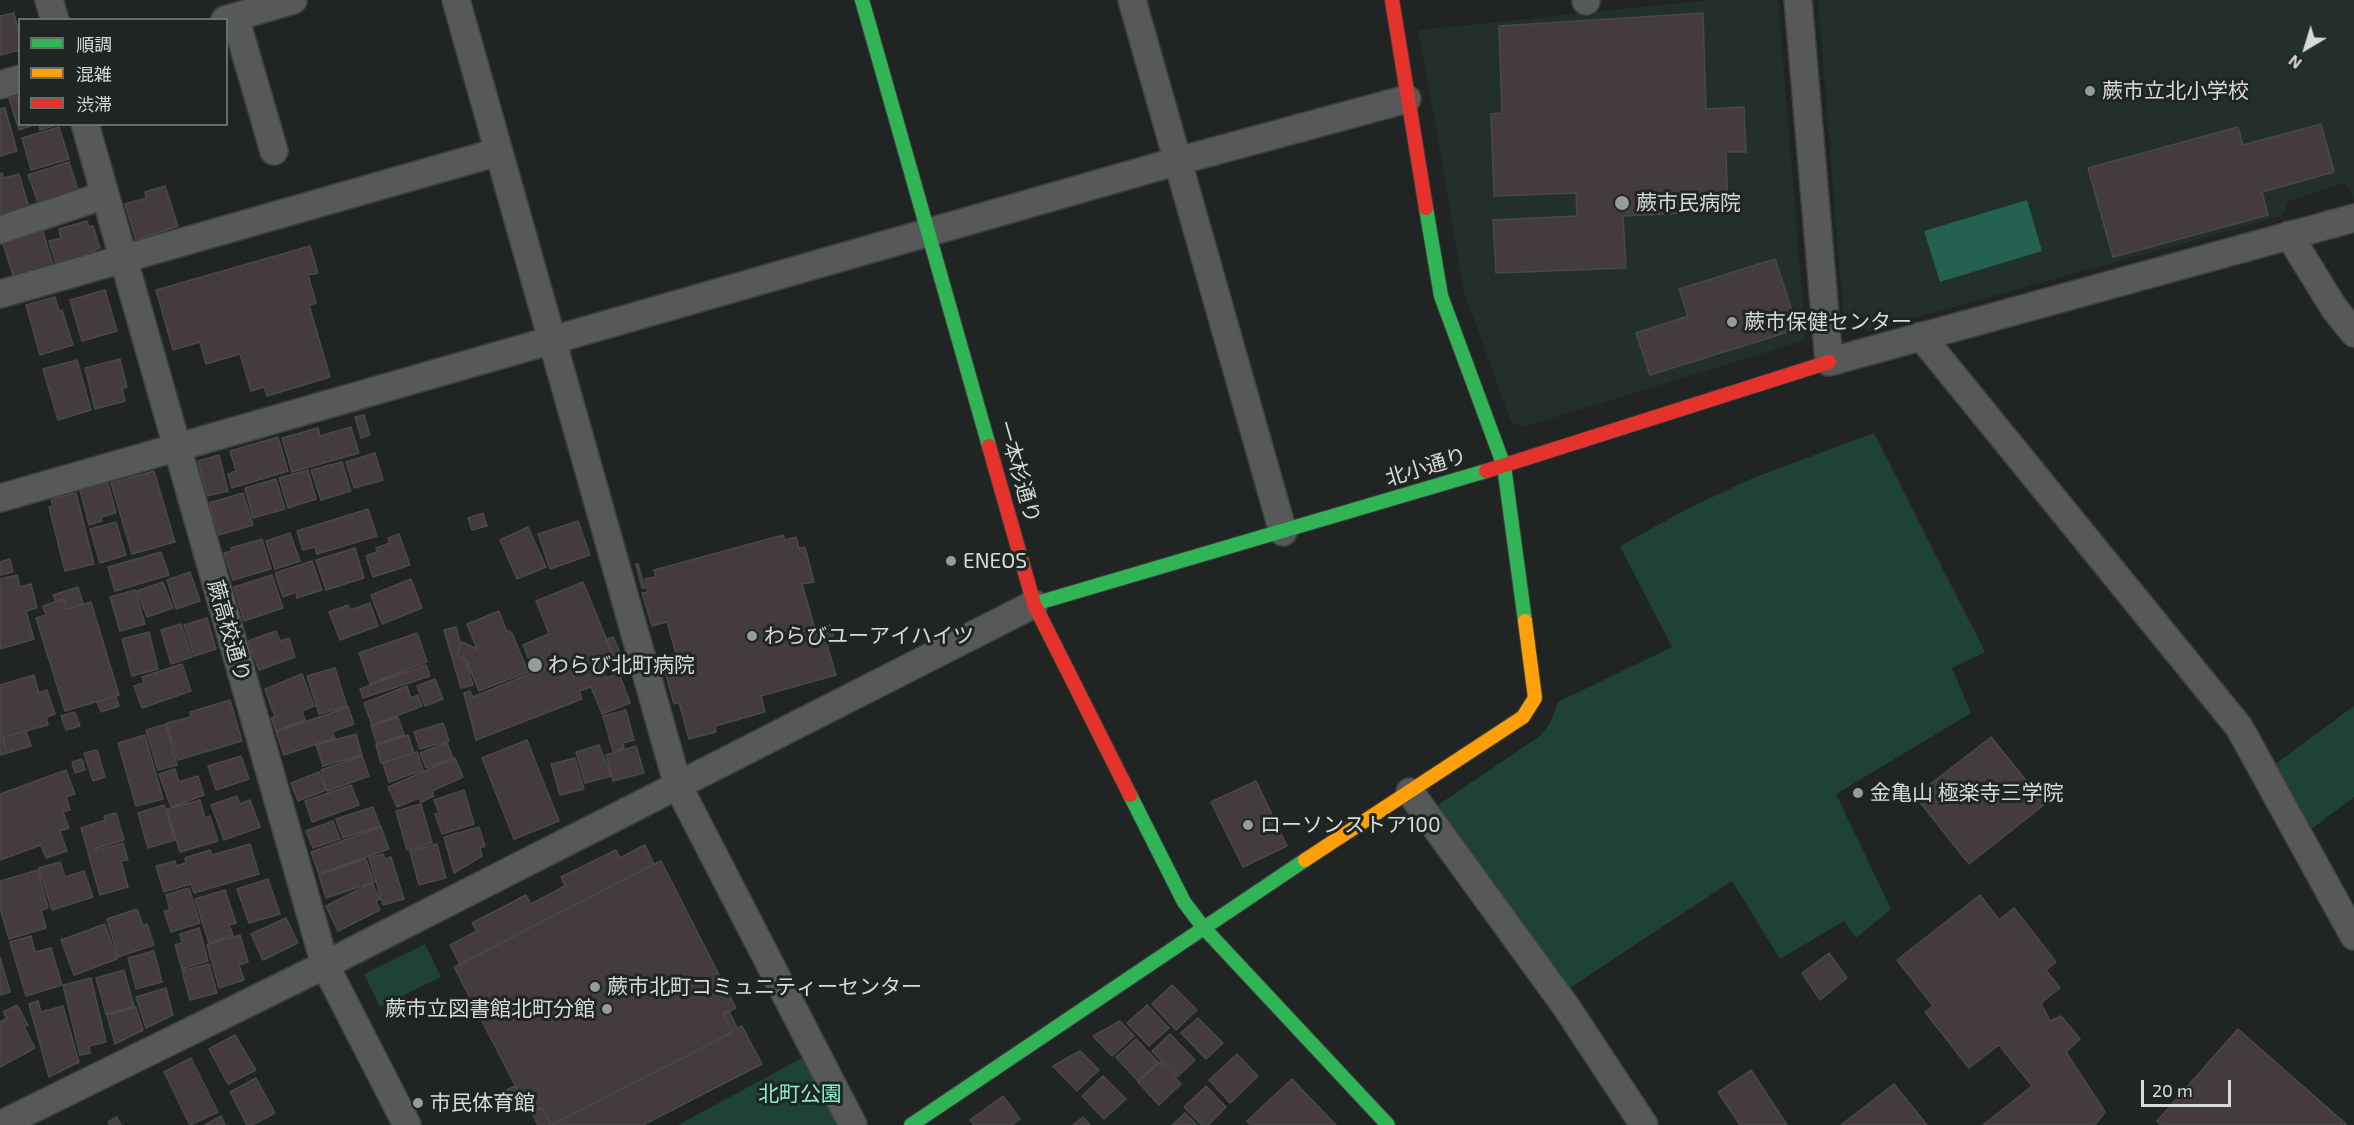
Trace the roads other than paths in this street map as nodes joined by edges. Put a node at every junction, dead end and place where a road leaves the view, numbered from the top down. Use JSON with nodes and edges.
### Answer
{"nodes":[{"id":1,"x":49,"y":0,"type":"edge"},
{"id":2,"x":293,"y":0,"type":"edge"},
{"id":3,"x":456,"y":0,"type":"edge"},
{"id":4,"x":862,"y":0,"type":"edge"},
{"id":5,"x":1132,"y":0,"type":"edge"},
{"id":6,"x":1392,"y":0,"type":"edge"},
{"id":7,"x":1798,"y":0,"type":"edge"},
{"id":8,"x":54,"y":18,"type":"edge"},
{"id":9,"x":230,"y":18,"type":"edge"},
{"id":10,"x":18,"y":80,"type":"edge"},
{"id":11,"x":0,"y":85,"type":"edge"},
{"id":12,"x":1407,"y":99,"type":"junction"},
{"id":13,"x":86,"y":126,"type":"edge"},
{"id":14,"x":274,"y":151,"type":"dead end"},
{"id":15,"x":498,"y":152,"type":"junction"},
{"id":16,"x":1178,"y":161,"type":"junction"},
{"id":17,"x":105,"y":195,"type":"junction"},
{"id":18,"x":2354,"y":218,"type":"edge"},
{"id":19,"x":0,"y":230,"type":"edge"},
{"id":20,"x":929,"y":232,"type":"junction"},
{"id":21,"x":2289,"y":235,"type":"junction"},
{"id":22,"x":123,"y":258,"type":"junction"},
{"id":23,"x":0,"y":294,"type":"edge"},
{"id":24,"x":2354,"y":333,"type":"edge"},
{"id":25,"x":1921,"y":336,"type":"junction"},
{"id":26,"x":551,"y":340,"type":"junction"},
{"id":27,"x":1829,"y":362,"type":"junction"},
{"id":28,"x":176,"y":447,"type":"junction"},
{"id":29,"x":1504,"y":466,"type":"junction"},
{"id":30,"x":0,"y":498,"type":"edge"},
{"id":31,"x":1283,"y":532,"type":"junction"},
{"id":32,"x":1034,"y":604,"type":"junction"},
{"id":33,"x":678,"y":786,"type":"junction"},
{"id":34,"x":1410,"y":792,"type":"junction"},
{"id":35,"x":1203,"y":927,"type":"junction"},
{"id":36,"x":2353,"y":933,"type":"edge"},
{"id":37,"x":325,"y":965,"type":"junction"},
{"id":38,"x":0,"y":1125,"type":"edge"},
{"id":39,"x":407,"y":1125,"type":"edge"},
{"id":40,"x":853,"y":1125,"type":"edge"},
{"id":41,"x":911,"y":1125,"type":"edge"},
{"id":42,"x":1388,"y":1125,"type":"edge"},
{"id":43,"x":1644,"y":1125,"type":"edge"}],
"edges":[{"from":1,"to":8,"type":"street"},
{"from":2,"to":9,"type":"street"},
{"from":3,"to":15,"type":"street"},
{"from":4,"to":20,"type":"street","name":"一本杉通り"},
{"from":5,"to":16,"type":"street"},
{"from":6,"to":12,"type":"street"},
{"from":7,"to":27,"type":"street"},
{"from":9,"to":14,"type":"street"},
{"from":10,"to":11,"type":"street"},
{"from":12,"to":16,"type":"street"},
{"from":12,"to":29,"type":"street"},
{"from":13,"to":17,"type":"street","name":"蕨高校通り"},
{"from":15,"to":22,"type":"street"},
{"from":15,"to":26,"type":"street"},
{"from":16,"to":20,"type":"street"},
{"from":16,"to":31,"type":"street"},
{"from":17,"to":19,"type":"street"},
{"from":17,"to":22,"type":"street","name":"蕨高校通り"},
{"from":18,"to":21,"type":"street"},
{"from":20,"to":26,"type":"street"},
{"from":20,"to":32,"type":"street","name":"一本杉通り"},
{"from":21,"to":24,"type":"street"},
{"from":21,"to":25,"type":"street"},
{"from":22,"to":23,"type":"street"},
{"from":22,"to":28,"type":"street","name":"蕨高校通り"},
{"from":25,"to":27,"type":"street"},
{"from":25,"to":36,"type":"street"},
{"from":26,"to":28,"type":"street"},
{"from":26,"to":33,"type":"street"},
{"from":27,"to":29,"type":"street","name":"北小通り"},
{"from":28,"to":30,"type":"street"},
{"from":28,"to":37,"type":"street","name":"蕨高校通り"},
{"from":29,"to":31,"type":"street","name":"北小通り"},
{"from":29,"to":34,"type":"street"},
{"from":31,"to":32,"type":"street","name":"北小通り"},
{"from":32,"to":33,"type":"street"},
{"from":32,"to":35,"type":"street","name":"一本杉通り"},
{"from":33,"to":37,"type":"street"},
{"from":33,"to":40,"type":"street"},
{"from":34,"to":35,"type":"street"},
{"from":34,"to":43,"type":"street"},
{"from":35,"to":41,"type":"street"},
{"from":35,"to":42,"type":"street","name":"一本杉通り"},
{"from":37,"to":38,"type":"street"},
{"from":37,"to":39,"type":"street","name":"蕨高校通り"}]}
